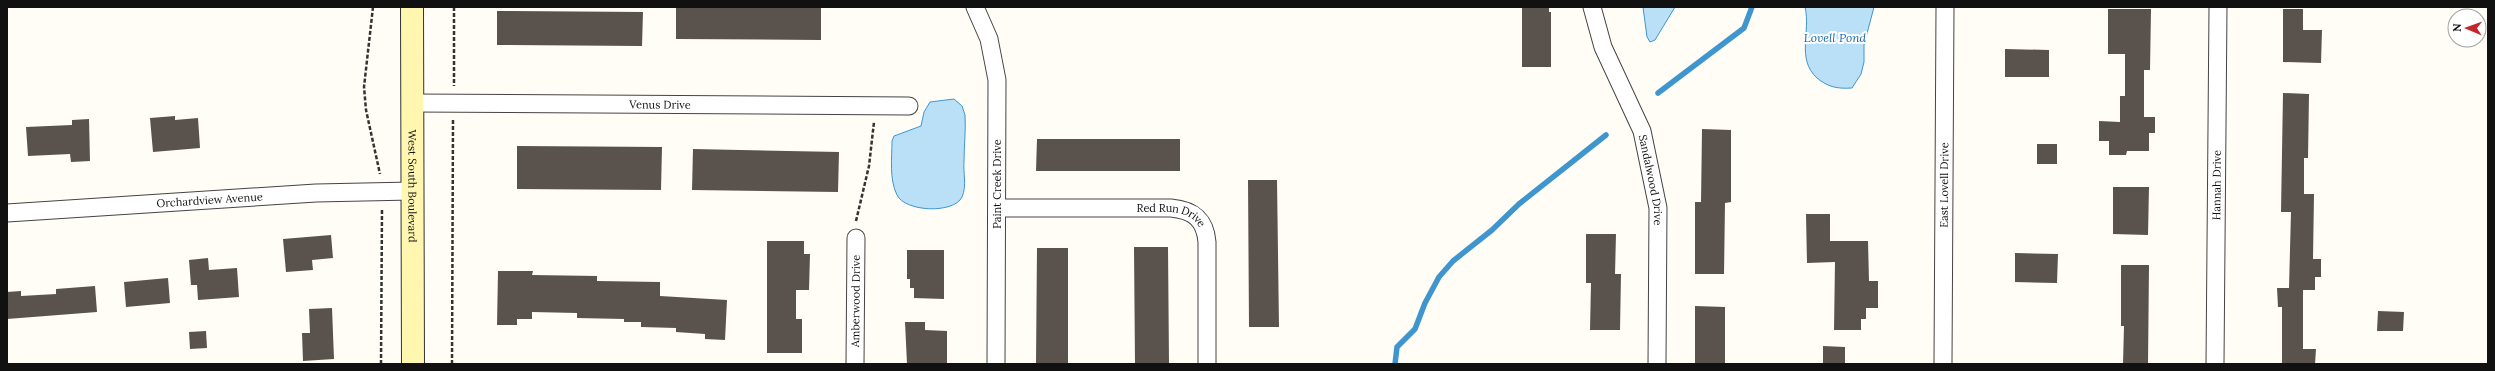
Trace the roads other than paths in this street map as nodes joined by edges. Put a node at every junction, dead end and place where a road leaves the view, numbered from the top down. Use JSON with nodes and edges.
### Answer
{"nodes":[{"id":1,"x":412,"y":7,"type":"edge"},
{"id":2,"x":975,"y":7,"type":"edge"},
{"id":3,"x":1592,"y":7,"type":"edge"},
{"id":4,"x":1945,"y":7,"type":"edge"},
{"id":5,"x":2218,"y":7,"type":"edge"},
{"id":6,"x":412,"y":103,"type":"junction"},
{"id":7,"x":909,"y":106,"type":"dead end"},
{"id":8,"x":412,"y":191,"type":"junction"},
{"id":9,"x":997,"y":208,"type":"junction"},
{"id":10,"x":7,"y":213,"type":"edge"},
{"id":11,"x":856,"y":238,"type":"road end"},
{"id":12,"x":413,"y":364,"type":"edge"},
{"id":13,"x":855,"y":364,"type":"edge"},
{"id":14,"x":996,"y":364,"type":"edge"},
{"id":15,"x":1207,"y":364,"type":"edge"},
{"id":16,"x":1657,"y":364,"type":"edge"},
{"id":17,"x":1943,"y":364,"type":"edge"},
{"id":18,"x":2215,"y":364,"type":"edge"}],
"edges":[{"from":1,"to":6,"type":"street","name":"West South Boulevard"},
{"from":2,"to":9,"type":"street","name":"Paint Creek Drive"},
{"from":3,"to":16,"type":"street","name":"Sandalwood Drive"},
{"from":4,"to":17,"type":"street","name":"East Lovell Drive"},
{"from":5,"to":18,"type":"street","name":"Hannah Drive"},
{"from":6,"to":7,"type":"street","name":"Venus Drive"},
{"from":6,"to":8,"type":"street","name":"West South Boulevard"},
{"from":8,"to":10,"type":"street","name":"Orchardview Avenue"},
{"from":8,"to":12,"type":"street","name":"West South Boulevard"},
{"from":9,"to":14,"type":"street","name":"Paint Creek Drive"},
{"from":9,"to":15,"type":"street","name":"Red Run Drive"},
{"from":11,"to":13,"type":"street","name":"Amberwood Drive"}]}
